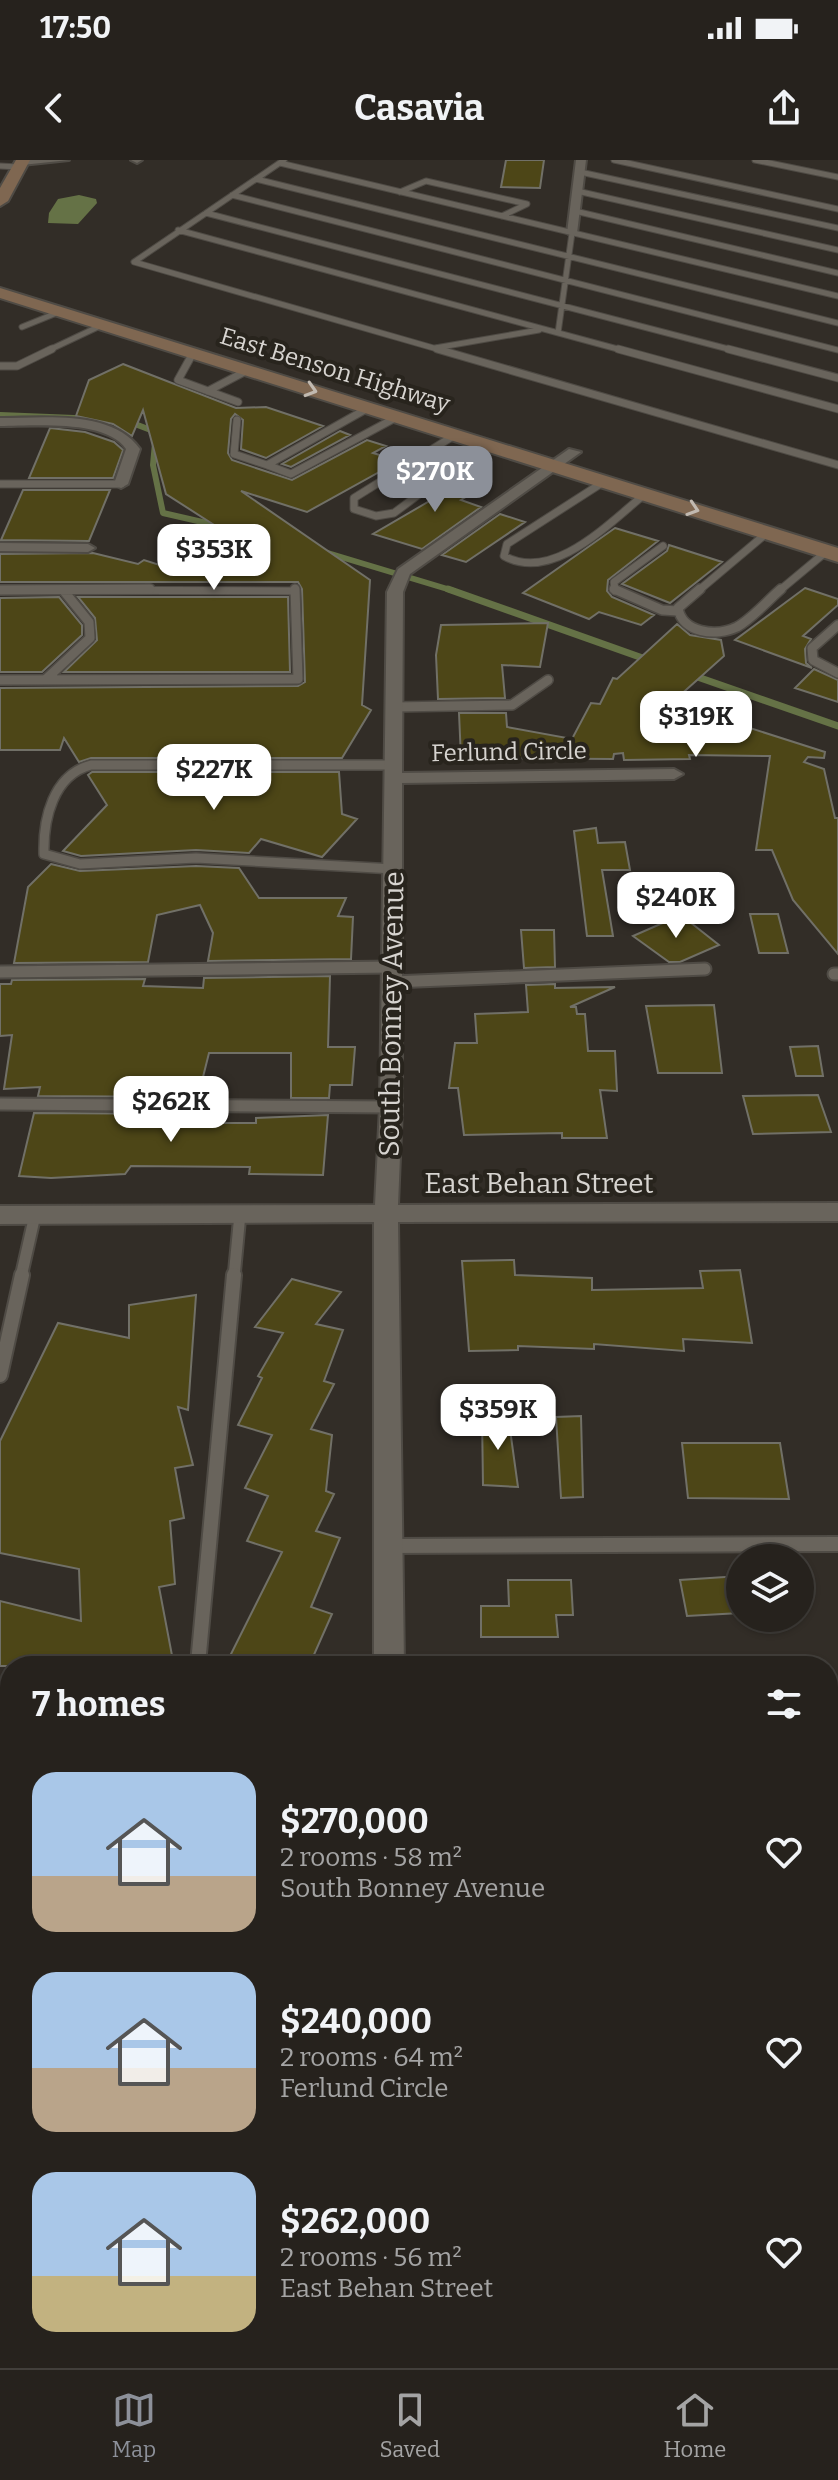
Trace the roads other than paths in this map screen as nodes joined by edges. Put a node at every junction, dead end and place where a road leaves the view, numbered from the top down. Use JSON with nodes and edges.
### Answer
{"nodes":[{"id":1,"x":64,"y":160,"type":"edge"},
{"id":2,"x":614,"y":160,"type":"edge"},
{"id":3,"x":755,"y":160,"type":"edge"},
{"id":4,"x":282,"y":162,"type":"edge"},
{"id":5,"x":0,"y":166,"type":"edge"},
{"id":6,"x":580,"y":166,"type":"edge"},
{"id":7,"x":12,"y":174,"type":"edge"},
{"id":8,"x":838,"y":177,"type":"edge"},
{"id":9,"x":256,"y":179,"type":"junction"},
{"id":10,"x":577,"y":191,"type":"junction"},
{"id":11,"x":400,"y":192,"type":"junction"},
{"id":12,"x":232,"y":195,"type":"junction"},
{"id":13,"x":0,"y":201,"type":"edge"},
{"id":14,"x":838,"y":209,"type":"edge"},
{"id":15,"x":575,"y":211,"type":"junction"},
{"id":16,"x":206,"y":213,"type":"junction"},
{"id":17,"x":502,"y":216,"type":"junction"},
{"id":18,"x":838,"y":228,"type":"edge"},
{"id":19,"x":178,"y":230,"type":"junction"},
{"id":20,"x":572,"y":233,"type":"junction"},
{"id":21,"x":838,"y":250,"type":"edge"},
{"id":22,"x":570,"y":256,"type":"junction"},
{"id":23,"x":838,"y":273,"type":"edge"},
{"id":24,"x":566,"y":280,"type":"junction"},
{"id":25,"x":1,"y":291,"type":"edge"},
{"id":26,"x":838,"y":296,"type":"edge"},
{"id":27,"x":562,"y":305,"type":"junction"},
{"id":28,"x":59,"y":312,"type":"junction"},
{"id":29,"x":838,"y":323,"type":"edge"},
{"id":30,"x":102,"y":325,"type":"junction"},
{"id":31,"x":22,"y":327,"type":"dead end"},
{"id":32,"x":544,"y":329,"type":"junction"},
{"id":33,"x":558,"y":333,"type":"junction"},
{"id":34,"x":432,"y":349,"type":"junction"},
{"id":35,"x":838,"y":350,"type":"edge"},
{"id":36,"x":193,"y":353,"type":"junction"},
{"id":37,"x":0,"y":366,"type":"edge"},
{"id":38,"x":248,"y":370,"type":"junction"},
{"id":39,"x":838,"y":378,"type":"edge"},
{"id":40,"x":208,"y":391,"type":"junction"},
{"id":41,"x":238,"y":402,"type":"dead end"},
{"id":42,"x":368,"y":408,"type":"junction"},
{"id":43,"x":838,"y":409,"type":"edge"},
{"id":44,"x":397,"y":417,"type":"junction"},
{"id":45,"x":237,"y":420,"type":"dead end"},
{"id":46,"x":0,"y":422,"type":"edge"},
{"id":47,"x":455,"y":435,"type":"junction"},
{"id":48,"x":492,"y":446,"type":"junction"},
{"id":49,"x":574,"y":452,"type":"junction"},
{"id":50,"x":267,"y":465,"type":"junction"},
{"id":51,"x":552,"y":465,"type":"junction"},
{"id":52,"x":838,"y":465,"type":"edge"},
{"id":53,"x":610,"y":473,"type":"junction"},
{"id":54,"x":0,"y":484,"type":"edge"},
{"id":55,"x":121,"y":484,"type":"joint"},
{"id":56,"x":645,"y":494,"type":"junction"},
{"id":57,"x":768,"y":532,"type":"junction"},
{"id":58,"x":663,"y":546,"type":"dead end"},
{"id":59,"x":0,"y":547,"type":"edge"},
{"id":60,"x":88,"y":548,"type":"dead end"},
{"id":61,"x":833,"y":553,"type":"edge"},
{"id":62,"x":0,"y":590,"type":"edge"},
{"id":63,"x":63,"y":590,"type":"junction"},
{"id":64,"x":678,"y":611,"type":"junction"},
{"id":65,"x":838,"y":625,"type":"edge"},
{"id":66,"x":838,"y":673,"type":"edge"},
{"id":67,"x":0,"y":680,"type":"edge"},
{"id":68,"x":45,"y":680,"type":"junction"},
{"id":69,"x":548,"y":680,"type":"dead end"},
{"id":70,"x":394,"y":707,"type":"junction"},
{"id":71,"x":394,"y":771,"type":"junction"},
{"id":72,"x":674,"y":774,"type":"dead end"},
{"id":73,"x":394,"y":869,"type":"junction"},
{"id":74,"x":705,"y":969,"type":"dead end"},
{"id":75,"x":0,"y":972,"type":"edge"},
{"id":76,"x":392,"y":975,"type":"junction"},
{"id":77,"x":0,"y":1104,"type":"edge"},
{"id":78,"x":391,"y":1107,"type":"junction"},
{"id":79,"x":838,"y":1212,"type":"edge"},
{"id":80,"x":240,"y":1214,"type":"junction"},
{"id":81,"x":386,"y":1214,"type":"junction"},
{"id":82,"x":0,"y":1215,"type":"edge"},
{"id":83,"x":35,"y":1215,"type":"junction"},
{"id":84,"x":0,"y":1375,"type":"edge"},
{"id":85,"x":838,"y":1544,"type":"edge"},
{"id":86,"x":388,"y":1546,"type":"junction"},
{"id":87,"x":199,"y":1656,"type":"edge"},
{"id":88,"x":389,"y":1656,"type":"edge"}],
"edges":[{"from":1,"to":7,"type":"street"},
{"from":2,"to":14,"type":"lane"},
{"from":3,"to":8,"type":"lane"},
{"from":4,"to":9,"type":"lane"},
{"from":4,"to":11,"type":"lane"},
{"from":5,"to":7,"type":"lane"},
{"from":6,"to":10,"type":"street"},
{"from":6,"to":18,"type":"lane"},
{"from":7,"to":13,"type":"main road"},
{"from":9,"to":12,"type":"lane"},
{"from":9,"to":22,"type":"lane"},
{"from":10,"to":15,"type":"street"},
{"from":10,"to":21,"type":"lane"},
{"from":11,"to":17,"type":"lane"},
{"from":11,"to":17,"type":"lane"},
{"from":12,"to":16,"type":"lane"},
{"from":12,"to":24,"type":"lane"},
{"from":15,"to":20,"type":"street"},
{"from":15,"to":23,"type":"lane"},
{"from":16,"to":19,"type":"lane"},
{"from":16,"to":27,"type":"lane"},
{"from":17,"to":20,"type":"lane"},
{"from":19,"to":32,"type":"lane"},
{"from":19,"to":34,"type":"lane"},
{"from":20,"to":22,"type":"lane"},
{"from":20,"to":26,"type":"lane"},
{"from":22,"to":24,"type":"lane"},
{"from":22,"to":29,"type":"lane"},
{"from":24,"to":27,"type":"lane"},
{"from":24,"to":35,"type":"lane"},
{"from":25,"to":28,"type":"main road","name":"East Benson Highway"},
{"from":25,"to":49,"type":"main road","name":"East Benson Highway"},
{"from":27,"to":33,"type":"lane"},
{"from":27,"to":39,"type":"lane"},
{"from":28,"to":30,"type":"main road","name":"East Benson Highway"},
{"from":28,"to":31,"type":"lane"},
{"from":30,"to":36,"type":"main road","name":"East Benson Highway"},
{"from":30,"to":37,"type":"lane"},
{"from":32,"to":33,"type":"lane"},
{"from":32,"to":34,"type":"lane"},
{"from":33,"to":43,"type":"lane"},
{"from":34,"to":52,"type":"lane"},
{"from":36,"to":38,"type":"main road","name":"East Benson Highway"},
{"from":36,"to":40,"type":"lane"},
{"from":38,"to":40,"type":"lane"},
{"from":38,"to":42,"type":"main road","name":"East Benson Highway","one_way":true},
{"from":40,"to":41,"type":"lane"},
{"from":42,"to":44,"type":"main road","name":"East Benson Highway"},
{"from":42,"to":50,"type":"lane"},
{"from":44,"to":47,"type":"main road","name":"East Benson Highway"},
{"from":44,"to":50,"type":"lane"},
{"from":45,"to":50,"type":"lane"},
{"from":46,"to":55,"type":"street"},
{"from":47,"to":48,"type":"main road","name":"East Benson Highway"},
{"from":47,"to":48,"type":"lane"},
{"from":48,"to":51,"type":"main road","name":"East Benson Highway"},
{"from":49,"to":51,"type":"street","name":"South Bonney Avenue"},
{"from":49,"to":53,"type":"main road","name":"East Benson Highway"},
{"from":51,"to":53,"type":"main road","name":"East Benson Highway"},
{"from":51,"to":70,"type":"street","name":"South Bonney Avenue"},
{"from":53,"to":56,"type":"main road","name":"East Benson Highway"},
{"from":53,"to":56,"type":"lane"},
{"from":54,"to":55,"type":"lane"},
{"from":56,"to":57,"type":"main road","name":"East Benson Highway","one_way":true},
{"from":57,"to":61,"type":"main road","name":"East Benson Highway"},
{"from":57,"to":64,"type":"lane"},
{"from":58,"to":64,"type":"lane"},
{"from":59,"to":60,"type":"street"},
{"from":61,"to":64,"type":"lane"},
{"from":62,"to":63,"type":"lane"},
{"from":63,"to":68,"type":"lane"},
{"from":63,"to":68,"type":"lane"},
{"from":65,"to":66,"type":"lane"},
{"from":67,"to":68,"type":"lane"},
{"from":69,"to":70,"type":"lane"},
{"from":70,"to":71,"type":"street","name":"South Bonney Avenue"},
{"from":71,"to":72,"type":"street","name":"Ferlund Circle"},
{"from":71,"to":73,"type":"street","name":"South Bonney Avenue"},
{"from":71,"to":73,"type":"lane"},
{"from":73,"to":76,"type":"street","name":"South Bonney Avenue"},
{"from":74,"to":76,"type":"lane"},
{"from":75,"to":76,"type":"lane"},
{"from":76,"to":78,"type":"street","name":"South Bonney Avenue"},
{"from":77,"to":78,"type":"lane"},
{"from":78,"to":81,"type":"street","name":"South Bonney Avenue"},
{"from":79,"to":81,"type":"street","name":"East Behan Street"},
{"from":80,"to":81,"type":"street","name":"East Behan Street"},
{"from":80,"to":83,"type":"street","name":"East Behan Street"},
{"from":80,"to":87,"type":"lane"},
{"from":81,"to":86,"type":"street","name":"South Bonney Avenue"},
{"from":82,"to":83,"type":"street","name":"East Behan Street"},
{"from":83,"to":84,"type":"lane"},
{"from":85,"to":86,"type":"lane"},
{"from":86,"to":88,"type":"street","name":"South Bonney Avenue"}]}
